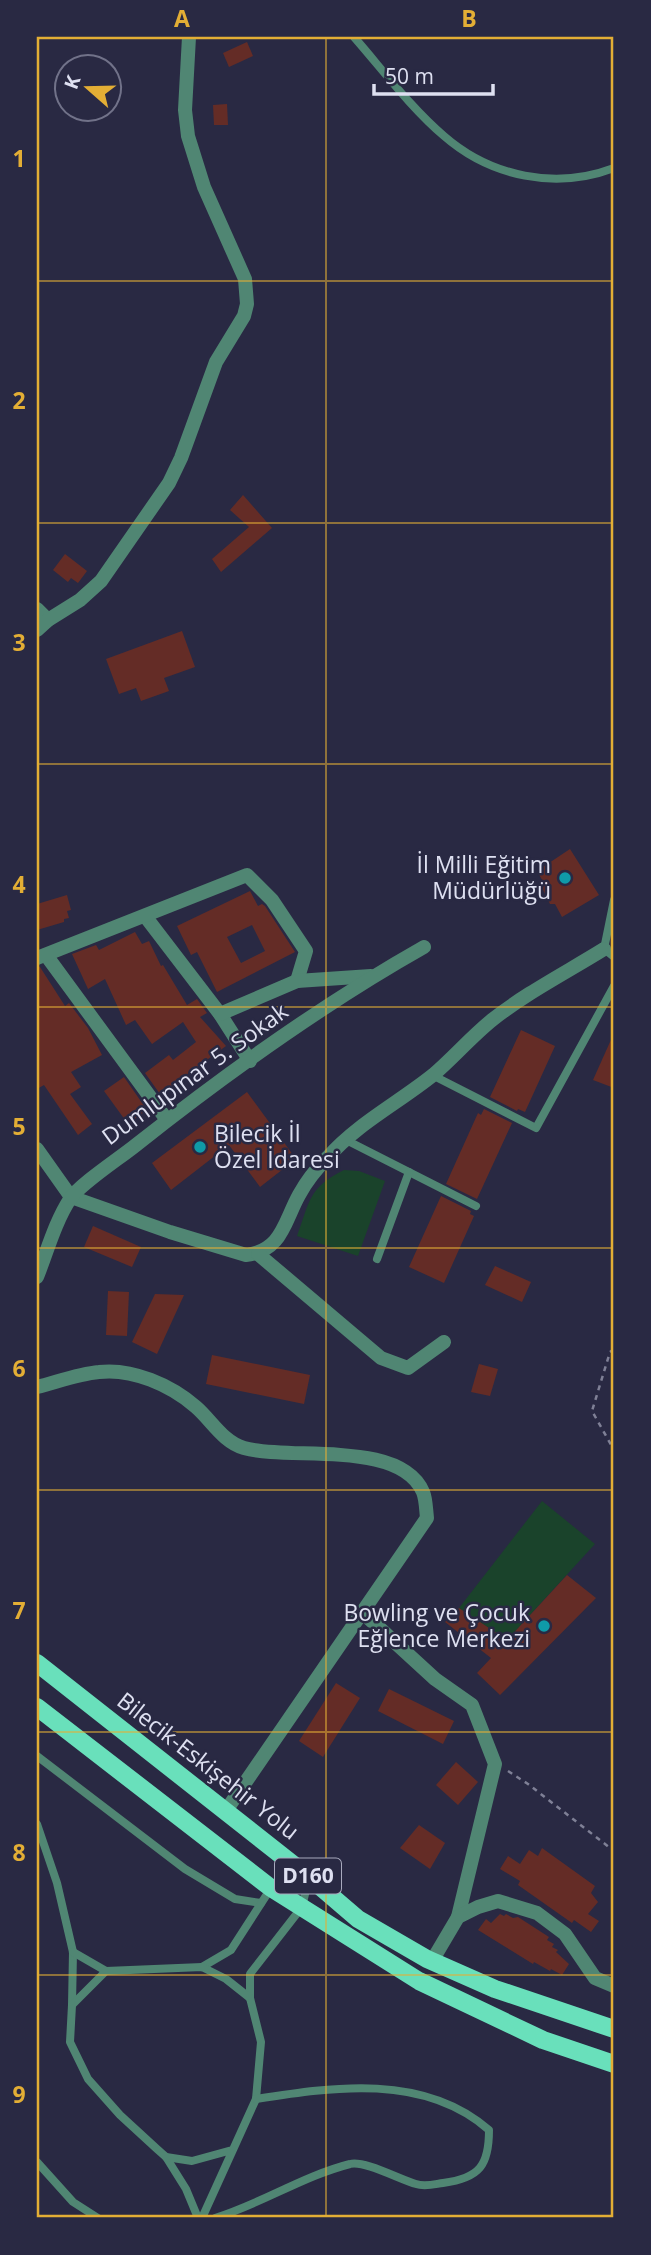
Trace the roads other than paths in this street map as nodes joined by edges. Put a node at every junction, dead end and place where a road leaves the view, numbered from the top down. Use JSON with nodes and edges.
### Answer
{"nodes":[{"id":1,"x":189,"y":37,"type":"edge"},
{"id":2,"x":354,"y":37,"type":"edge"},
{"id":3,"x":614,"y":167,"type":"edge"},
{"id":4,"x":40,"y":620,"type":"edge"},
{"id":5,"x":614,"y":900,"type":"edge"},
{"id":6,"x":145,"y":916,"type":"junction"},
{"id":7,"x":424,"y":947,"type":"dead end"},
{"id":8,"x":609,"y":953,"type":"edge"},
{"id":9,"x":42,"y":957,"type":"edge"},
{"id":10,"x":372,"y":976,"type":"junction"},
{"id":11,"x":298,"y":981,"type":"junction"},
{"id":12,"x":614,"y":986,"type":"edge"},
{"id":13,"x":220,"y":1014,"type":"junction"},
{"id":14,"x":250,"y":1061,"type":"junction"},
{"id":15,"x":432,"y":1075,"type":"junction"},
{"id":16,"x":167,"y":1120,"type":"junction"},
{"id":17,"x":344,"y":1139,"type":"junction"},
{"id":18,"x":37,"y":1149,"type":"edge"},
{"id":19,"x":410,"y":1172,"type":"junction"},
{"id":20,"x":71,"y":1197,"type":"junction"},
{"id":21,"x":476,"y":1206,"type":"dead end"},
{"id":22,"x":258,"y":1254,"type":"junction"},
{"id":23,"x":377,"y":1259,"type":"dead end"},
{"id":24,"x":37,"y":1277,"type":"edge"},
{"id":25,"x":444,"y":1342,"type":"dead end"},
{"id":26,"x":37,"y":1387,"type":"edge"},
{"id":27,"x":363,"y":1613,"type":"junction"},
{"id":28,"x":37,"y":1662,"type":"edge"},
{"id":29,"x":37,"y":1707,"type":"edge"},
{"id":30,"x":37,"y":1755,"type":"edge"},
{"id":31,"x":225,"y":1812,"type":"junction"},
{"id":32,"x":37,"y":1824,"type":"edge"},
{"id":33,"x":309,"y":1877,"type":"junction"},
{"id":34,"x":266,"y":1895,"type":"junction"},
{"id":35,"x":302,"y":1908,"type":"junction"},
{"id":36,"x":458,"y":1917,"type":"junction"},
{"id":37,"x":73,"y":1952,"type":"junction"},
{"id":38,"x":432,"y":1961,"type":"junction"},
{"id":39,"x":202,"y":1967,"type":"junction"},
{"id":40,"x":106,"y":1971,"type":"junction"},
{"id":41,"x":614,"y":1986,"type":"edge"},
{"id":42,"x":250,"y":1998,"type":"junction"},
{"id":43,"x":72,"y":2005,"type":"junction"},
{"id":44,"x":614,"y":2029,"type":"edge"},
{"id":45,"x":614,"y":2064,"type":"edge"},
{"id":46,"x":256,"y":2099,"type":"junction"},
{"id":47,"x":232,"y":2150,"type":"junction"},
{"id":48,"x":166,"y":2157,"type":"junction"},
{"id":49,"x":37,"y":2162,"type":"edge"},
{"id":50,"x":98,"y":2218,"type":"edge"},
{"id":51,"x":200,"y":2218,"type":"edge"},
{"id":52,"x":215,"y":2218,"type":"edge"}],
"edges":[{"from":1,"to":4,"type":"street"},
{"from":2,"to":3,"type":"lane"},
{"from":5,"to":8,"type":"lane"},
{"from":6,"to":9,"type":"street"},
{"from":6,"to":11,"type":"street"},
{"from":6,"to":13,"type":"street"},
{"from":7,"to":10,"type":"street","name":"Dumlupınar 5. Sokak"},
{"from":8,"to":15,"type":"street"},
{"from":9,"to":16,"type":"street"},
{"from":10,"to":11,"type":"street"},
{"from":10,"to":14,"type":"street","name":"Dumlupınar 5. Sokak"},
{"from":11,"to":13,"type":"street"},
{"from":12,"to":15,"type":"lane"},
{"from":13,"to":14,"type":"street"},
{"from":14,"to":16,"type":"street","name":"Dumlupınar 5. Sokak"},
{"from":15,"to":17,"type":"street"},
{"from":16,"to":20,"type":"street","name":"Dumlupınar 5. Sokak"},
{"from":17,"to":19,"type":"lane"},
{"from":17,"to":22,"type":"street"},
{"from":18,"to":20,"type":"street"},
{"from":19,"to":21,"type":"lane"},
{"from":19,"to":23,"type":"lane"},
{"from":20,"to":22,"type":"street"},
{"from":20,"to":24,"type":"street","name":"Dumlupınar 5. Sokak"},
{"from":22,"to":25,"type":"street"},
{"from":26,"to":27,"type":"street"},
{"from":27,"to":31,"type":"street"},
{"from":27,"to":36,"type":"street"},
{"from":28,"to":31,"type":"main road","name":"Bilecik-Eskişehir Yolu","number":"D160"},
{"from":29,"to":34,"type":"main road","number":"D160"},
{"from":30,"to":34,"type":"lane"},
{"from":31,"to":33,"type":"main road","name":"Bilecik-Eskişehir Yolu","number":"D160"},
{"from":32,"to":37,"type":"lane"},
{"from":33,"to":34,"type":"lane"},
{"from":33,"to":35,"type":"lane"},
{"from":33,"to":38,"type":"main road","name":"Bilecik-Eskişehir Yolu","number":"D160"},
{"from":34,"to":35,"type":"main road","number":"D160"},
{"from":34,"to":39,"type":"lane"},
{"from":35,"to":42,"type":"lane"},
{"from":35,"to":45,"type":"main road","number":"D160"},
{"from":36,"to":38,"type":"street"},
{"from":36,"to":41,"type":"street"},
{"from":37,"to":40,"type":"lane"},
{"from":37,"to":43,"type":"lane"},
{"from":38,"to":44,"type":"main road","name":"Bilecik-Eskişehir Yolu","number":"D160"},
{"from":39,"to":40,"type":"lane"},
{"from":39,"to":42,"type":"lane"},
{"from":40,"to":43,"type":"lane"},
{"from":42,"to":46,"type":"lane"},
{"from":43,"to":48,"type":"lane"},
{"from":46,"to":47,"type":"lane"},
{"from":46,"to":52,"type":"lane"},
{"from":47,"to":48,"type":"lane"},
{"from":47,"to":51,"type":"lane"},
{"from":48,"to":51,"type":"lane"},
{"from":49,"to":50,"type":"lane"}]}
